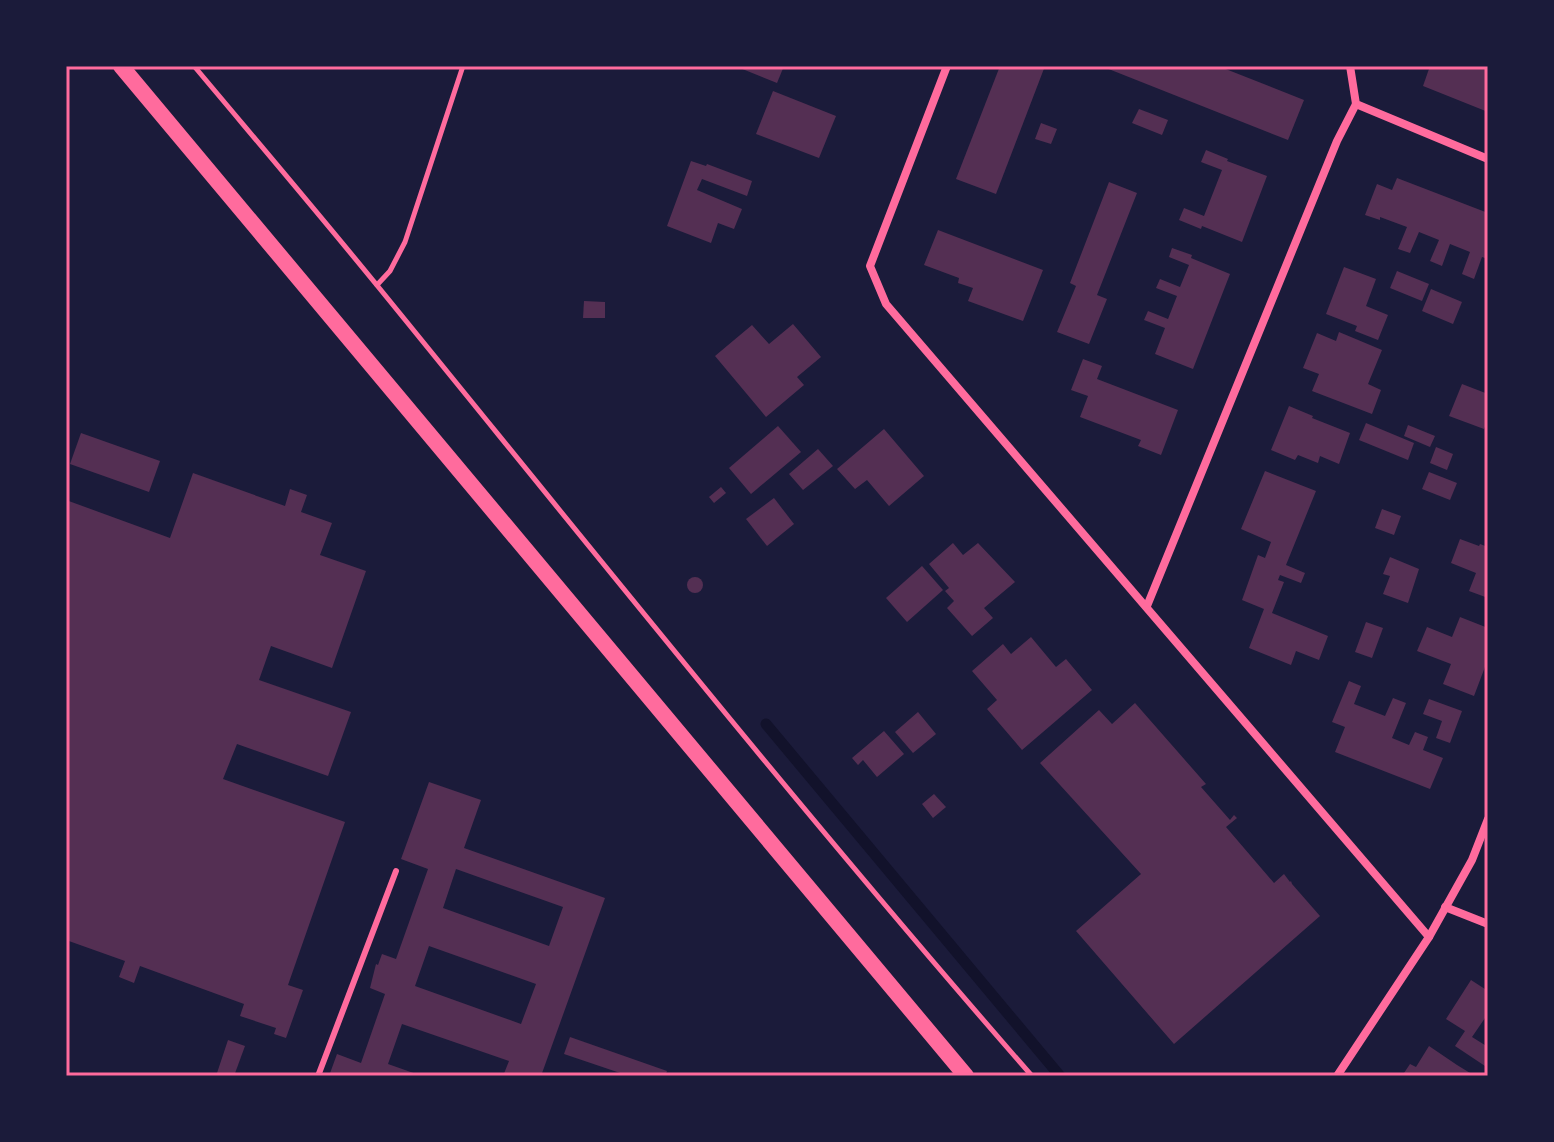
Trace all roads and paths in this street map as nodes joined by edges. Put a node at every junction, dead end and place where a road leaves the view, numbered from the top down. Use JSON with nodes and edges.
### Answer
{"nodes":[{"id":1,"x":121,"y":66,"type":"edge"},
{"id":2,"x":194,"y":66,"type":"edge"},
{"id":3,"x":463,"y":66,"type":"edge"},
{"id":4,"x":947,"y":66,"type":"edge"},
{"id":5,"x":1350,"y":66,"type":"edge"},
{"id":6,"x":1356,"y":104,"type":"junction"},
{"id":7,"x":1488,"y":159,"type":"edge"},
{"id":8,"x":377,"y":285,"type":"junction"},
{"id":9,"x":1147,"y":606,"type":"junction"},
{"id":10,"x":1488,"y":819,"type":"edge"},
{"id":11,"x":396,"y":871,"type":"dead end"},
{"id":12,"x":1445,"y":907,"type":"junction"},
{"id":13,"x":1488,"y":924,"type":"edge"},
{"id":14,"x":1429,"y":937,"type":"junction"},
{"id":15,"x":318,"y":1076,"type":"edge"},
{"id":16,"x":966,"y":1076,"type":"edge"},
{"id":17,"x":1032,"y":1076,"type":"edge"},
{"id":18,"x":1337,"y":1076,"type":"edge"}],
"edges":[{"from":1,"to":16,"type":"main road"},
{"from":2,"to":8,"type":"path"},
{"from":3,"to":8,"type":"path"},
{"from":4,"to":9,"type":"street"},
{"from":5,"to":6,"type":"street"},
{"from":6,"to":7,"type":"street"},
{"from":6,"to":9,"type":"street"},
{"from":8,"to":17,"type":"path"},
{"from":9,"to":14,"type":"street"},
{"from":10,"to":12,"type":"street"},
{"from":11,"to":15,"type":"lane"},
{"from":12,"to":13,"type":"street"},
{"from":12,"to":14,"type":"street"},
{"from":14,"to":18,"type":"street"}]}
